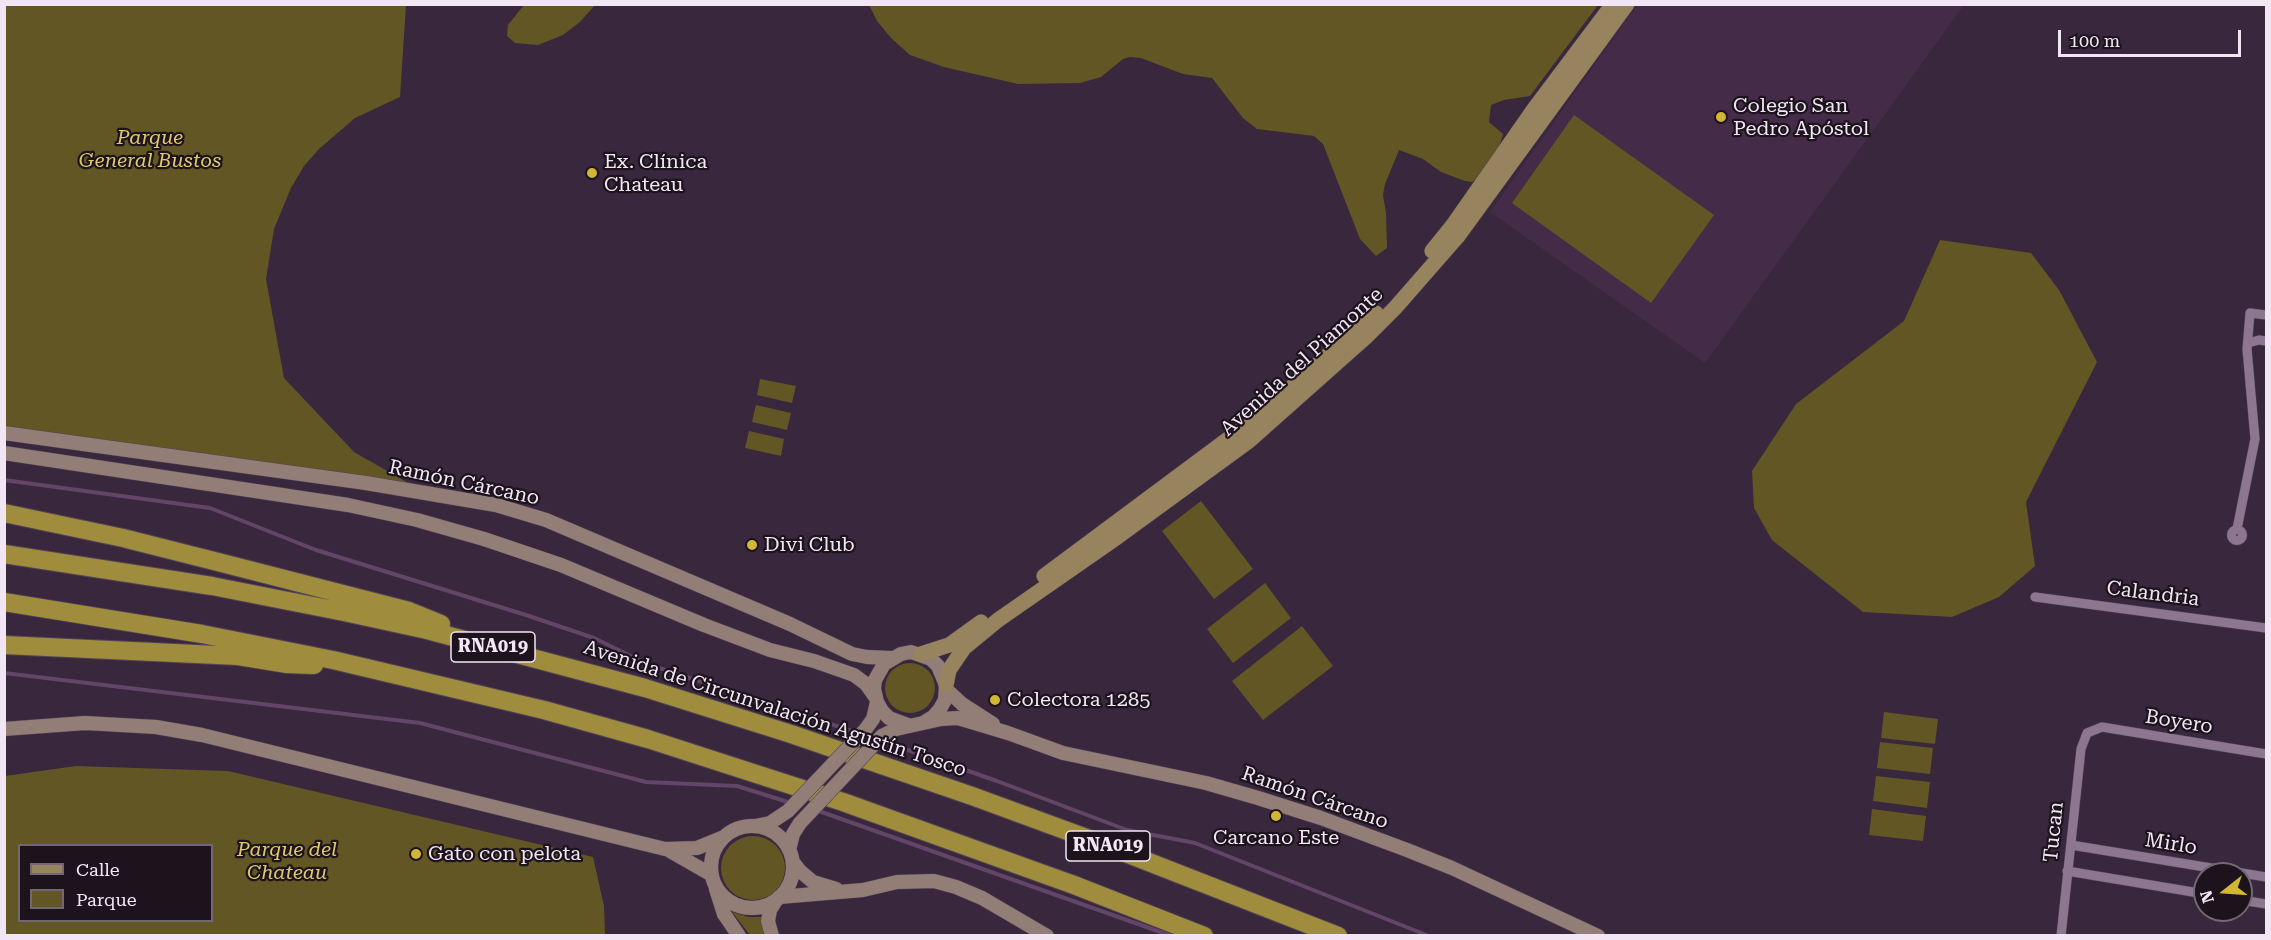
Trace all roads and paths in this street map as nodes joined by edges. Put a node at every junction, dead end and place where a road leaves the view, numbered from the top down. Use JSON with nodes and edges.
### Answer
{"nodes":[{"id":1,"x":1613,"y":4,"type":"edge"},
{"id":2,"x":1627,"y":4,"type":"edge"},
{"id":3,"x":2266,"y":315,"type":"edge"},
{"id":4,"x":2266,"y":341,"type":"edge"},
{"id":5,"x":2248,"y":343,"type":"junction"},
{"id":6,"x":4,"y":433,"type":"edge"},
{"id":7,"x":2255,"y":439,"type":"junction"},
{"id":8,"x":2266,"y":440,"type":"edge"},
{"id":9,"x":4,"y":453,"type":"edge"},
{"id":10,"x":4,"y":513,"type":"edge"},
{"id":11,"x":2237,"y":529,"type":"dead end"},
{"id":12,"x":4,"y":554,"type":"edge"},
{"id":13,"x":2035,"y":597,"type":"dead end"},
{"id":14,"x":4,"y":602,"type":"edge"},
{"id":15,"x":2266,"y":628,"type":"edge"},
{"id":16,"x":4,"y":645,"type":"edge"},
{"id":17,"x":512,"y":652,"type":"junction"},
{"id":18,"x":921,"y":654,"type":"junction"},
{"id":19,"x":891,"y":658,"type":"junction"},
{"id":20,"x":373,"y":668,"type":"junction"},
{"id":21,"x":946,"y":687,"type":"junction"},
{"id":22,"x":876,"y":700,"type":"junction"},
{"id":23,"x":923,"y":723,"type":"junction"},
{"id":24,"x":908,"y":725,"type":"junction"},
{"id":25,"x":4,"y":729,"type":"edge"},
{"id":26,"x":1008,"y":733,"type":"junction"},
{"id":27,"x":2087,"y":733,"type":"joint"},
{"id":28,"x":2266,"y":754,"type":"edge"},
{"id":29,"x":755,"y":826,"type":"junction"},
{"id":30,"x":724,"y":837,"type":"junction"},
{"id":31,"x":2070,"y":845,"type":"junction"},
{"id":32,"x":665,"y":849,"type":"junction"},
{"id":33,"x":791,"y":856,"type":"junction"},
{"id":34,"x":2067,"y":871,"type":"junction"},
{"id":35,"x":2266,"y":878,"type":"edge"},
{"id":36,"x":714,"y":881,"type":"junction"},
{"id":37,"x":847,"y":891,"type":"junction"},
{"id":38,"x":2193,"y":892,"type":"edge"},
{"id":39,"x":777,"y":899,"type":"junction"},
{"id":40,"x":739,"y":936,"type":"edge"},
{"id":41,"x":772,"y":936,"type":"edge"},
{"id":42,"x":1047,"y":936,"type":"edge"},
{"id":43,"x":1204,"y":936,"type":"edge"},
{"id":44,"x":1338,"y":936,"type":"edge"},
{"id":45,"x":1598,"y":936,"type":"edge"},
{"id":46,"x":2061,"y":936,"type":"edge"}],
"edges":[{"from":1,"to":18,"type":"main road","name":"Avenida del Piamonte"},
{"from":2,"to":21,"type":"main road","name":"Avenida del Piamonte"},
{"from":3,"to":5,"type":"street"},
{"from":4,"to":5,"type":"street"},
{"from":5,"to":7,"type":"street"},
{"from":6,"to":19,"type":"main road","name":"Ramón Cárcano"},
{"from":7,"to":8,"type":"street"},
{"from":7,"to":11,"type":"street"},
{"from":9,"to":22,"type":"main road"},
{"from":10,"to":17,"type":"highway"},
{"from":12,"to":17,"type":"highway","name":"Avenida de Circunvalación Agustín Tosco","number":"RNA019"},
{"from":13,"to":15,"type":"street","name":"Calandria"},
{"from":14,"to":20,"type":"highway","number":"RNA019"},
{"from":16,"to":20,"type":"highway"},
{"from":17,"to":44,"type":"highway","name":"Avenida de Circunvalación Agustín Tosco","number":"RNA019"},
{"from":18,"to":19,"type":"main road"},
{"from":18,"to":21,"type":"main road"},
{"from":19,"to":22,"type":"main road"},
{"from":20,"to":43,"type":"highway","number":"RNA019"},
{"from":21,"to":23,"type":"main road"},
{"from":21,"to":26,"type":"main road","name":"Ramón Cárcano"},
{"from":22,"to":24,"type":"main road"},
{"from":22,"to":29,"type":"main road","bridge":true},
{"from":23,"to":24,"type":"main road"},
{"from":23,"to":26,"type":"main road","name":"Ramón Cárcano"},
{"from":24,"to":33,"type":"main road","bridge":true},
{"from":25,"to":32,"type":"main road"},
{"from":26,"to":45,"type":"main road","name":"Ramón Cárcano"},
{"from":27,"to":28,"type":"street","name":"Boyero"},
{"from":27,"to":31,"type":"street","name":"Tucan"},
{"from":29,"to":30,"type":"main road"},
{"from":29,"to":33,"type":"main road"},
{"from":30,"to":32,"type":"main road"},
{"from":30,"to":36,"type":"main road"},
{"from":31,"to":34,"type":"street","name":"Tucan"},
{"from":31,"to":35,"type":"street","name":"Mirlo"},
{"from":32,"to":36,"type":"main road"},
{"from":33,"to":37,"type":"main road"},
{"from":33,"to":39,"type":"main road"},
{"from":34,"to":38,"type":"street"},
{"from":34,"to":46,"type":"street","name":"Tucan"},
{"from":36,"to":39,"type":"main road"},
{"from":36,"to":40,"type":"main road"},
{"from":37,"to":39,"type":"main road"},
{"from":37,"to":42,"type":"main road"},
{"from":39,"to":41,"type":"main road"}]}
